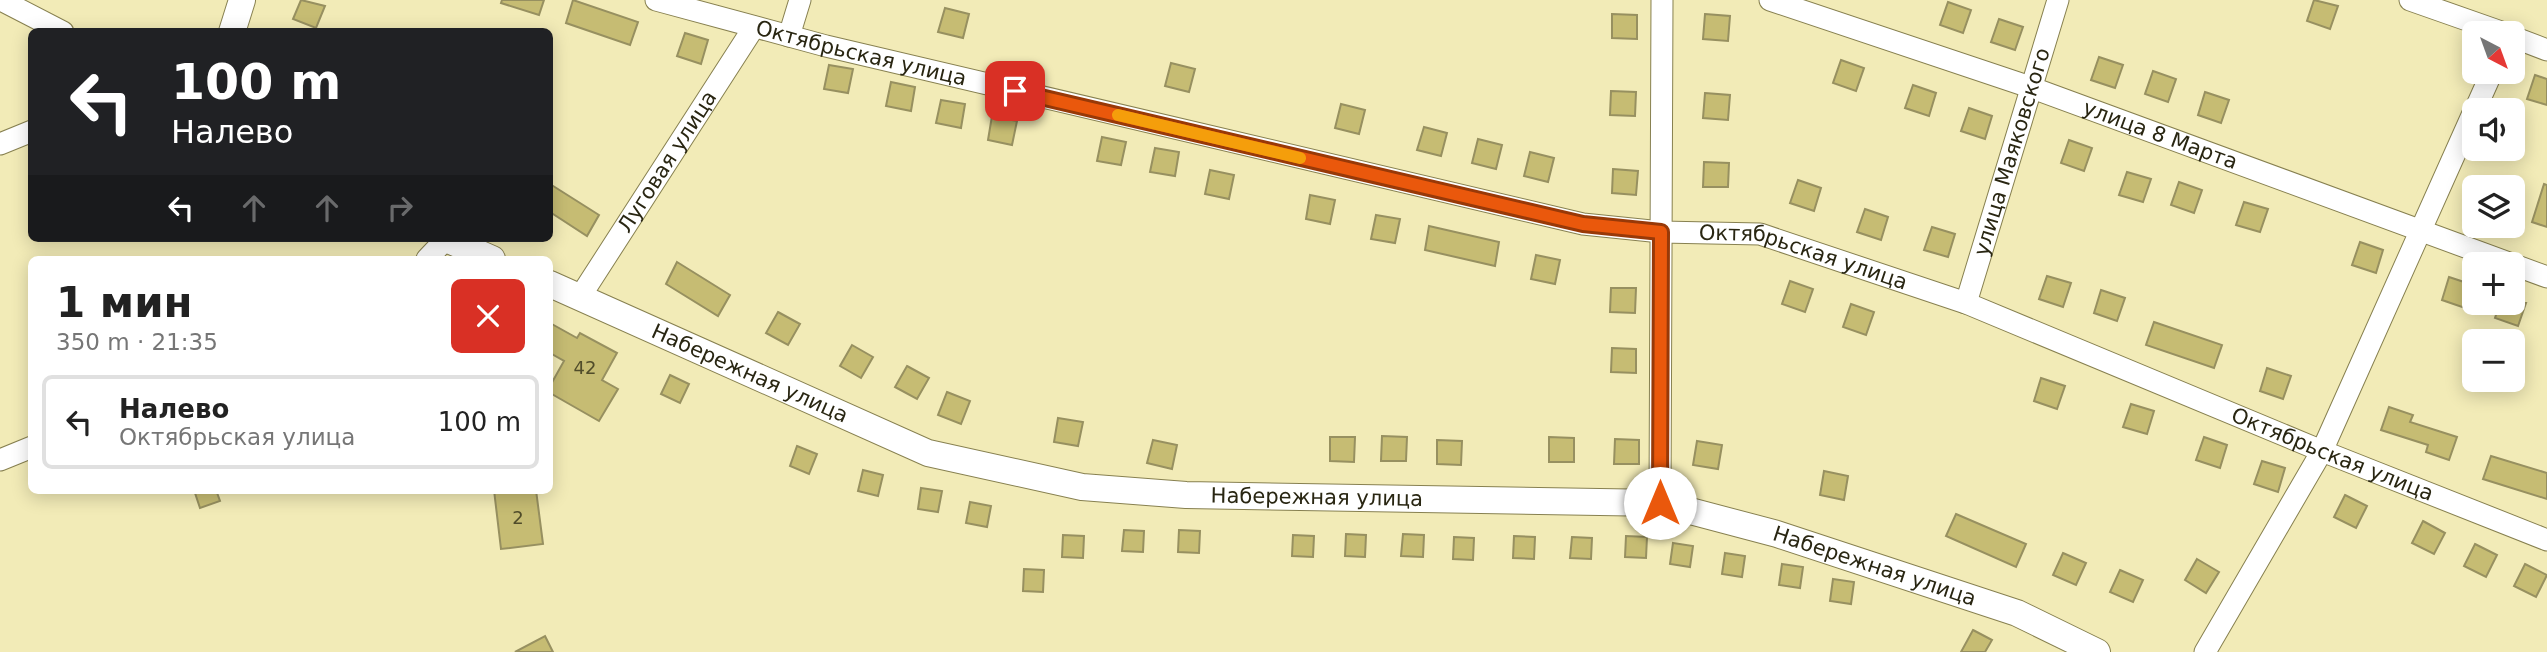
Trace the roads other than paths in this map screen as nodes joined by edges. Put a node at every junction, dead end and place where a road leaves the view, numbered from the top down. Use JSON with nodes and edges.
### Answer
{"nodes":[{"id":1,"x":1,"y":0,"type":"edge"},
{"id":2,"x":242,"y":0,"type":"edge"},
{"id":3,"x":656,"y":0,"type":"edge"},
{"id":4,"x":800,"y":0,"type":"edge"},
{"id":5,"x":1662,"y":0,"type":"edge"},
{"id":6,"x":1770,"y":0,"type":"edge"},
{"id":7,"x":2058,"y":0,"type":"edge"},
{"id":8,"x":2410,"y":0,"type":"edge"},
{"id":9,"x":2470,"y":21,"type":"edge"},
{"id":10,"x":754,"y":27,"type":"junction"},
{"id":11,"x":55,"y":28,"type":"edge"},
{"id":12,"x":233,"y":28,"type":"edge"},
{"id":13,"x":789,"y":36,"type":"junction"},
{"id":14,"x":2525,"y":42,"type":"edge"},
{"id":15,"x":2547,"y":50,"type":"edge"},
{"id":16,"x":2031,"y":87,"type":"junction"},
{"id":17,"x":28,"y":133,"type":"edge"},
{"id":18,"x":2462,"y":140,"type":"edge"},
{"id":19,"x":0,"y":144,"type":"edge"},
{"id":20,"x":2421,"y":230,"type":"junction"},
{"id":21,"x":1661,"y":232,"type":"junction"},
{"id":22,"x":441,"y":242,"type":"edge"},
{"id":23,"x":454,"y":242,"type":"edge"},
{"id":24,"x":429,"y":256,"type":"edge"},
{"id":25,"x":485,"y":256,"type":"edge"},
{"id":26,"x":2547,"y":276,"type":"edge"},
{"id":27,"x":553,"y":285,"type":"edge"},
{"id":28,"x":580,"y":297,"type":"junction"},
{"id":29,"x":1966,"y":303,"type":"junction"},
{"id":30,"x":28,"y":449,"type":"edge"},
{"id":31,"x":2322,"y":451,"type":"junction"},
{"id":32,"x":0,"y":460,"type":"edge"},
{"id":33,"x":1660,"y":503,"type":"junction"},
{"id":34,"x":2547,"y":540,"type":"edge"},
{"id":35,"x":2097,"y":652,"type":"edge"},
{"id":36,"x":2205,"y":652,"type":"edge"}],
"edges":[{"from":1,"to":11,"type":"street"},
{"from":2,"to":12,"type":"street"},
{"from":3,"to":10,"type":"street","name":"Октябрьская улица"},
{"from":4,"to":13,"type":"street"},
{"from":5,"to":21,"type":"street"},
{"from":6,"to":16,"type":"street","name":"улица 8 Марта"},
{"from":7,"to":16,"type":"street","name":"улица Маяковского"},
{"from":8,"to":9,"type":"street"},
{"from":10,"to":13,"type":"street","name":"Октябрьская улица"},
{"from":10,"to":28,"type":"street","name":"Луговая улица"},
{"from":13,"to":21,"type":"street","name":"Октябрьская улица"},
{"from":14,"to":15,"type":"street"},
{"from":16,"to":20,"type":"street","name":"улица 8 Марта"},
{"from":16,"to":29,"type":"street","name":"улица Маяковского"},
{"from":17,"to":19,"type":"street"},
{"from":18,"to":20,"type":"street"},
{"from":20,"to":26,"type":"street","name":"улица 8 Марта"},
{"from":20,"to":31,"type":"street"},
{"from":21,"to":29,"type":"street","name":"Октябрьская улица"},
{"from":21,"to":33,"type":"street"},
{"from":22,"to":24,"type":"street"},
{"from":23,"to":25,"type":"street"},
{"from":27,"to":28,"type":"street","name":"Набережная улица"},
{"from":28,"to":33,"type":"street","name":"Набережная улица"},
{"from":29,"to":31,"type":"street","name":"Октябрьская улица"},
{"from":30,"to":32,"type":"street"},
{"from":31,"to":34,"type":"street","name":"Октябрьская улица"},
{"from":31,"to":36,"type":"street"},
{"from":33,"to":35,"type":"street","name":"Набережная улица"}]}
